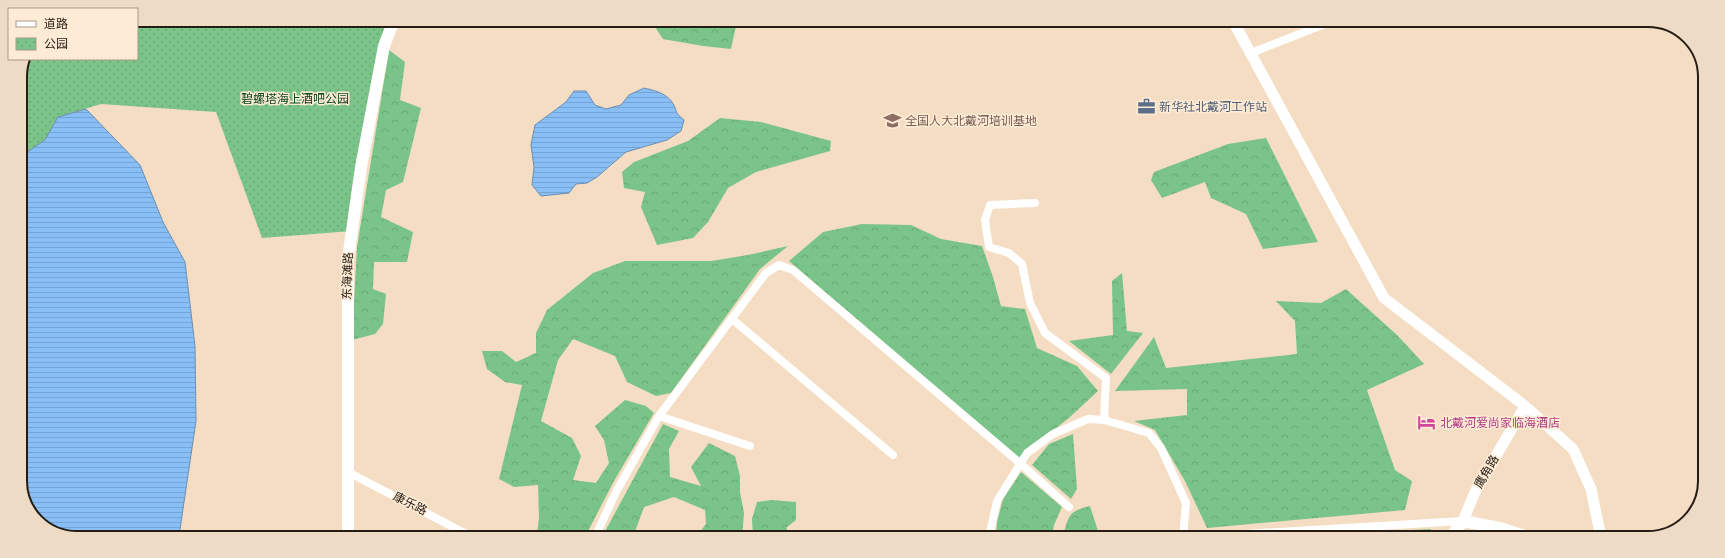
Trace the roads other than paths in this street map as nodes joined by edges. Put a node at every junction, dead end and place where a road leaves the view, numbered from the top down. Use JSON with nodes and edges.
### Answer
{"nodes":[{"id":1,"x":391,"y":27,"type":"edge"},
{"id":2,"x":1236,"y":27,"type":"edge"},
{"id":3,"x":1317,"y":27,"type":"edge"},
{"id":4,"x":1251,"y":53,"type":"junction"},
{"id":5,"x":1035,"y":203,"type":"dead end"},
{"id":6,"x":732,"y":319,"type":"junction"},
{"id":7,"x":1525,"y":406,"type":"junction"},
{"id":8,"x":659,"y":416,"type":"junction"},
{"id":9,"x":1104,"y":420,"type":"junction"},
{"id":10,"x":750,"y":446,"type":"dead end"},
{"id":11,"x":893,"y":455,"type":"dead end"},
{"id":12,"x":1021,"y":464,"type":"junction"},
{"id":13,"x":348,"y":472,"type":"junction"},
{"id":14,"x":1069,"y":507,"type":"dead end"},
{"id":15,"x":1463,"y":521,"type":"junction"},
{"id":16,"x":348,"y":531,"type":"edge"},
{"id":17,"x":462,"y":531,"type":"edge"},
{"id":18,"x":598,"y":531,"type":"edge"},
{"id":19,"x":990,"y":531,"type":"edge"},
{"id":20,"x":1184,"y":531,"type":"edge"},
{"id":21,"x":1295,"y":531,"type":"edge"},
{"id":22,"x":1455,"y":531,"type":"edge"},
{"id":23,"x":1509,"y":531,"type":"edge"},
{"id":24,"x":1599,"y":531,"type":"edge"}],
"edges":[{"from":1,"to":13,"type":"main road","name":"东海滩路"},
{"from":2,"to":4,"type":"street"},
{"from":3,"to":4,"type":"street"},
{"from":4,"to":7,"type":"street"},
{"from":5,"to":9,"type":"street"},
{"from":6,"to":8,"type":"street"},
{"from":6,"to":11,"type":"street"},
{"from":6,"to":12,"type":"street"},
{"from":7,"to":15,"type":"street","name":"鹰角路"},
{"from":7,"to":24,"type":"street"},
{"from":8,"to":10,"type":"street"},
{"from":8,"to":18,"type":"street"},
{"from":9,"to":12,"type":"street"},
{"from":9,"to":20,"type":"street"},
{"from":12,"to":14,"type":"street"},
{"from":12,"to":19,"type":"street"},
{"from":13,"to":16,"type":"main road","name":"东海滩路"},
{"from":13,"to":17,"type":"street","name":"康乐路"},
{"from":15,"to":21,"type":"street"},
{"from":15,"to":22,"type":"main road","name":"鹰角路"},
{"from":15,"to":23,"type":"main road"}]}
